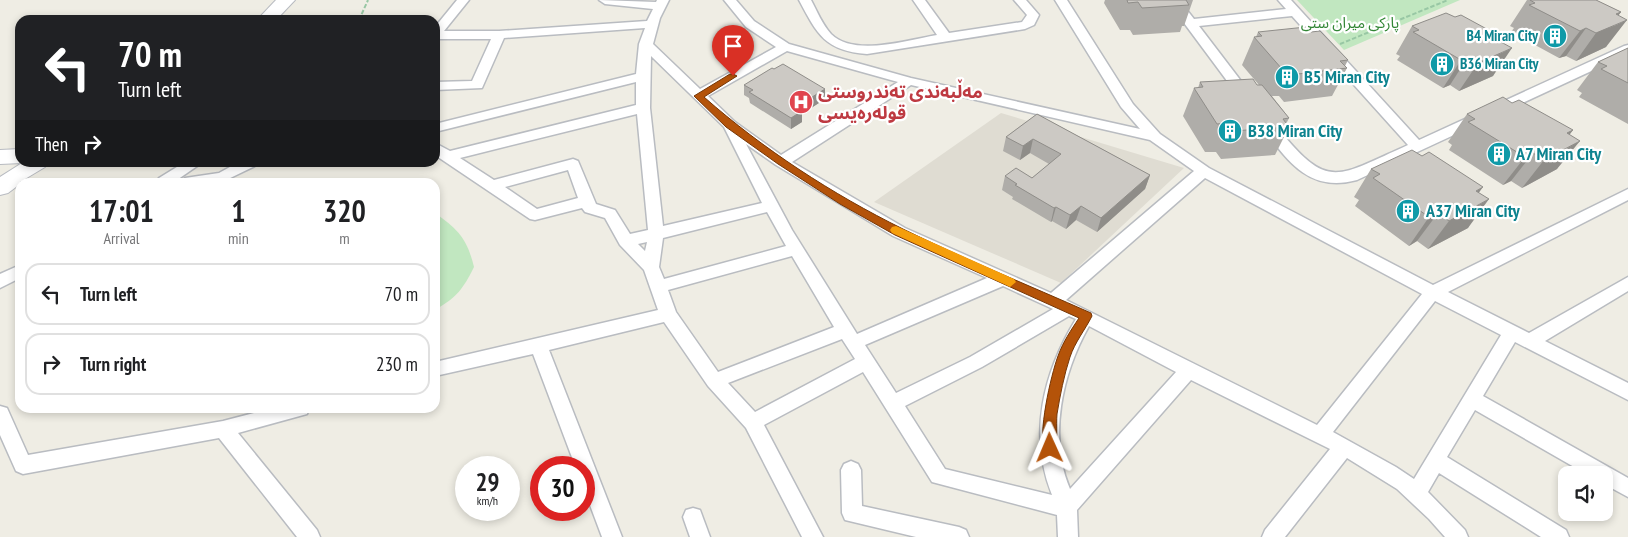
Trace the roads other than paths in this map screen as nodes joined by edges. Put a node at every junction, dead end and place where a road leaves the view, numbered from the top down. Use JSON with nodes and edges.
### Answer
{"nodes":[{"id":1,"x":286,"y":0,"type":"edge"},
{"id":2,"x":463,"y":0,"type":"edge"},
{"id":3,"x":605,"y":0,"type":"edge"},
{"id":4,"x":730,"y":0,"type":"edge"},
{"id":5,"x":805,"y":0,"type":"edge"},
{"id":6,"x":918,"y":0,"type":"edge"},
{"id":7,"x":1020,"y":0,"type":"edge"},
{"id":8,"x":1061,"y":0,"type":"edge"},
{"id":9,"x":1173,"y":0,"type":"edge"},
{"id":10,"x":1284,"y":0,"type":"edge"},
{"id":11,"x":661,"y":3,"type":"edge"},
{"id":12,"x":1295,"y":12,"type":"junction"},
{"id":13,"x":271,"y":15,"type":"edge"},
{"id":14,"x":1190,"y":23,"type":"junction"},
{"id":15,"x":650,"y":24,"type":"junction"},
{"id":16,"x":440,"y":29,"type":"edge"},
{"id":17,"x":440,"y":35,"type":"edge"},
{"id":18,"x":499,"y":35,"type":"junction"},
{"id":19,"x":945,"y":37,"type":"junction"},
{"id":20,"x":645,"y":44,"type":"junction"},
{"id":21,"x":785,"y":46,"type":"junction"},
{"id":22,"x":1628,"y":49,"type":"edge"},
{"id":23,"x":641,"y":77,"type":"junction"},
{"id":24,"x":909,"y":81,"type":"junction"},
{"id":25,"x":440,"y":86,"type":"edge"},
{"id":26,"x":698,"y":96,"type":"junction"},
{"id":27,"x":643,"y":108,"type":"junction"},
{"id":28,"x":730,"y":125,"type":"junction"},
{"id":29,"x":440,"y":127,"type":"edge"},
{"id":30,"x":1156,"y":137,"type":"junction"},
{"id":31,"x":1417,"y":146,"type":"junction"},
{"id":32,"x":440,"y":151,"type":"edge"},
{"id":33,"x":15,"y":156,"type":"edge"},
{"id":34,"x":449,"y":156,"type":"junction"},
{"id":35,"x":0,"y":157,"type":"edge"},
{"id":36,"x":781,"y":162,"type":"junction"},
{"id":37,"x":29,"y":167,"type":"edge"},
{"id":38,"x":188,"y":167,"type":"edge"},
{"id":39,"x":242,"y":167,"type":"edge"},
{"id":40,"x":1204,"y":171,"type":"junction"},
{"id":41,"x":170,"y":178,"type":"edge"},
{"id":42,"x":216,"y":178,"type":"edge"},
{"id":43,"x":491,"y":186,"type":"junction"},
{"id":44,"x":0,"y":188,"type":"edge"},
{"id":45,"x":1628,"y":194,"type":"edge"},
{"id":46,"x":587,"y":201,"type":"junction"},
{"id":47,"x":771,"y":206,"type":"junction"},
{"id":48,"x":656,"y":234,"type":"junction"},
{"id":49,"x":626,"y":242,"type":"junction"},
{"id":50,"x":795,"y":249,"type":"junction"},
{"id":51,"x":651,"y":267,"type":"junction"},
{"id":52,"x":15,"y":274,"type":"edge"},
{"id":53,"x":1002,"y":279,"type":"junction"},
{"id":54,"x":0,"y":282,"type":"edge"},
{"id":55,"x":1628,"y":283,"type":"edge"},
{"id":56,"x":657,"y":287,"type":"junction"},
{"id":57,"x":1433,"y":292,"type":"junction"},
{"id":58,"x":1060,"y":305,"type":"junction"},
{"id":59,"x":668,"y":314,"type":"junction"},
{"id":60,"x":1086,"y":316,"type":"junction"},
{"id":61,"x":1511,"y":333,"type":"junction"},
{"id":62,"x":849,"y":336,"type":"junction"},
{"id":63,"x":1529,"y":342,"type":"junction"},
{"id":64,"x":538,"y":346,"type":"junction"},
{"id":65,"x":866,"y":362,"type":"junction"},
{"id":66,"x":440,"y":368,"type":"edge"},
{"id":67,"x":1189,"y":370,"type":"junction"},
{"id":68,"x":714,"y":381,"type":"junction"},
{"id":69,"x":1628,"y":392,"type":"edge"},
{"id":70,"x":1471,"y":398,"type":"junction"},
{"id":71,"x":894,"y":403,"type":"junction"},
{"id":72,"x":282,"y":413,"type":"edge"},
{"id":73,"x":0,"y":414,"type":"edge"},
{"id":74,"x":753,"y":422,"type":"junction"},
{"id":75,"x":223,"y":429,"type":"junction"},
{"id":76,"x":1320,"y":435,"type":"junction"},
{"id":77,"x":1344,"y":447,"type":"junction"},
{"id":78,"x":1435,"y":460,"type":"junction"},
{"id":79,"x":851,"y":470,"type":"dead end"},
{"id":80,"x":1628,"y":488,"type":"edge"},
{"id":81,"x":1416,"y":493,"type":"junction"},
{"id":82,"x":1066,"y":508,"type":"junction"},
{"id":83,"x":693,"y":517,"type":"dead end"},
{"id":84,"x":310,"y":537,"type":"edge"},
{"id":85,"x":612,"y":537,"type":"edge"},
{"id":86,"x":700,"y":537,"type":"edge"},
{"id":87,"x":813,"y":537,"type":"edge"},
{"id":88,"x":958,"y":537,"type":"edge"},
{"id":89,"x":1068,"y":537,"type":"edge"},
{"id":90,"x":1272,"y":537,"type":"edge"},
{"id":91,"x":1458,"y":537,"type":"edge"},
{"id":92,"x":1559,"y":537,"type":"edge"}],
"edges":[{"from":1,"to":13,"type":"street"},
{"from":2,"to":16,"type":"street"},
{"from":3,"to":11,"type":"street"},
{"from":4,"to":21,"type":"street"},
{"from":5,"to":19,"type":"street"},
{"from":6,"to":19,"type":"street"},
{"from":7,"to":19,"type":"street"},
{"from":8,"to":30,"type":"street"},
{"from":9,"to":14,"type":"street"},
{"from":10,"to":12,"type":"street"},
{"from":11,"to":15,"type":"street"},
{"from":12,"to":14,"type":"street"},
{"from":12,"to":31,"type":"street"},
{"from":14,"to":31,"type":"street"},
{"from":15,"to":18,"type":"street"},
{"from":15,"to":20,"type":"street"},
{"from":17,"to":18,"type":"street"},
{"from":18,"to":25,"type":"street"},
{"from":20,"to":23,"type":"street"},
{"from":20,"to":26,"type":"street"},
{"from":21,"to":24,"type":"street"},
{"from":21,"to":26,"type":"street"},
{"from":22,"to":31,"type":"street"},
{"from":23,"to":27,"type":"street"},
{"from":23,"to":29,"type":"street"},
{"from":24,"to":30,"type":"street"},
{"from":24,"to":36,"type":"street"},
{"from":26,"to":28,"type":"street"},
{"from":27,"to":34,"type":"street"},
{"from":27,"to":48,"type":"street"},
{"from":28,"to":36,"type":"street"},
{"from":28,"to":47,"type":"street"},
{"from":30,"to":40,"type":"street"},
{"from":32,"to":34,"type":"street"},
{"from":33,"to":35,"type":"street"},
{"from":34,"to":43,"type":"street"},
{"from":36,"to":53,"type":"street"},
{"from":37,"to":44,"type":"street"},
{"from":38,"to":41,"type":"street"},
{"from":39,"to":42,"type":"street"},
{"from":40,"to":57,"type":"street"},
{"from":40,"to":58,"type":"street"},
{"from":43,"to":46,"type":"street"},
{"from":43,"to":46,"type":"street"},
{"from":45,"to":57,"type":"street"},
{"from":46,"to":49,"type":"street"},
{"from":47,"to":48,"type":"street"},
{"from":47,"to":50,"type":"street"},
{"from":48,"to":49,"type":"street"},
{"from":48,"to":51,"type":"street"},
{"from":49,"to":51,"type":"street"},
{"from":50,"to":56,"type":"street"},
{"from":50,"to":62,"type":"street"},
{"from":51,"to":56,"type":"street"},
{"from":52,"to":54,"type":"street"},
{"from":53,"to":58,"type":"street"},
{"from":53,"to":62,"type":"street"},
{"from":55,"to":63,"type":"street"},
{"from":56,"to":59,"type":"street"},
{"from":57,"to":61,"type":"street"},
{"from":57,"to":76,"type":"street"},
{"from":58,"to":60,"type":"street"},
{"from":58,"to":71,"type":"street"},
{"from":59,"to":64,"type":"street"},
{"from":59,"to":68,"type":"street"},
{"from":60,"to":67,"type":"street"},
{"from":60,"to":82,"type":"street"},
{"from":61,"to":63,"type":"street"},
{"from":61,"to":70,"type":"street"},
{"from":62,"to":65,"type":"street"},
{"from":62,"to":68,"type":"street"},
{"from":63,"to":69,"type":"street"},
{"from":64,"to":66,"type":"street"},
{"from":64,"to":85,"type":"street"},
{"from":65,"to":71,"type":"street"},
{"from":65,"to":74,"type":"street"},
{"from":67,"to":76,"type":"street"},
{"from":67,"to":82,"type":"street"},
{"from":68,"to":74,"type":"street"},
{"from":70,"to":78,"type":"street"},
{"from":70,"to":80,"type":"street"},
{"from":71,"to":82,"type":"street"},
{"from":72,"to":75,"type":"street"},
{"from":73,"to":75,"type":"street"},
{"from":74,"to":87,"type":"street"},
{"from":75,"to":84,"type":"street"},
{"from":76,"to":77,"type":"street"},
{"from":77,"to":81,"type":"street"},
{"from":77,"to":90,"type":"street"},
{"from":78,"to":81,"type":"street"},
{"from":78,"to":92,"type":"street"},
{"from":79,"to":88,"type":"street"},
{"from":81,"to":91,"type":"street"},
{"from":82,"to":89,"type":"street"},
{"from":83,"to":86,"type":"street"}]}
